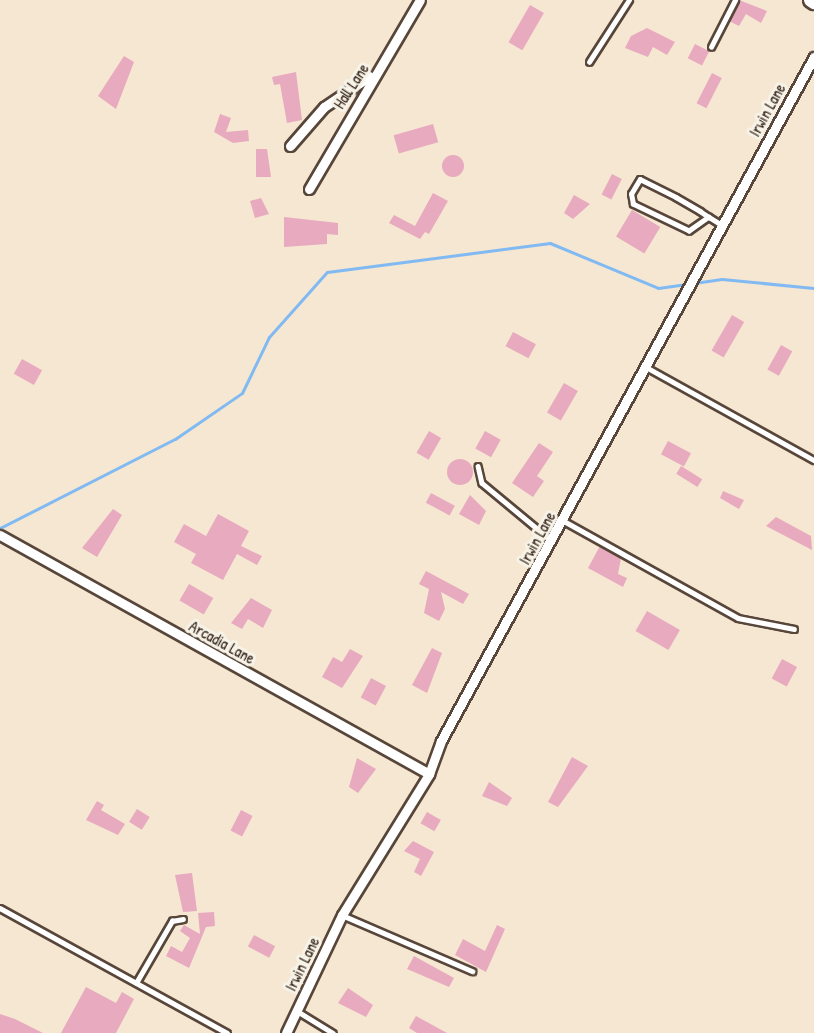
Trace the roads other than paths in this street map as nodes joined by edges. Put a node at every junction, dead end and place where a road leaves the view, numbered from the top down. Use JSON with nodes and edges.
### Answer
{"nodes":[{"id":1,"x":420,"y":0,"type":"edge"},
{"id":2,"x":629,"y":0,"type":"edge"},
{"id":3,"x":735,"y":0,"type":"edge"},
{"id":4,"x":711,"y":47,"type":"dead end"},
{"id":5,"x":814,"y":57,"type":"edge"},
{"id":6,"x":589,"y":62,"type":"dead end"},
{"id":7,"x":377,"y":72,"type":"junction"},
{"id":8,"x":291,"y":146,"type":"dead end"},
{"id":9,"x":309,"y":189,"type":"dead end"},
{"id":10,"x":709,"y":217,"type":"junction"},
{"id":11,"x":722,"y":225,"type":"junction"},
{"id":12,"x":646,"y":367,"type":"junction"},
{"id":13,"x":814,"y":460,"type":"edge"},
{"id":14,"x":478,"y":466,"type":"dead end"},
{"id":15,"x":564,"y":521,"type":"junction"},
{"id":16,"x":0,"y":535,"type":"edge"},
{"id":17,"x":553,"y":542,"type":"junction"},
{"id":18,"x":794,"y":629,"type":"dead end"},
{"id":19,"x":429,"y":774,"type":"junction"},
{"id":20,"x":0,"y":908,"type":"edge"},
{"id":21,"x":342,"y":915,"type":"junction"},
{"id":22,"x":183,"y":919,"type":"dead end"},
{"id":23,"x":472,"y":971,"type":"dead end"},
{"id":24,"x":136,"y":983,"type":"junction"},
{"id":25,"x":296,"y":1011,"type":"junction"},
{"id":26,"x":227,"y":1033,"type":"edge"},
{"id":27,"x":286,"y":1033,"type":"edge"},
{"id":28,"x":333,"y":1033,"type":"edge"}],
"edges":[{"from":1,"to":7,"type":"street","name":"Hall Lane"},
{"from":2,"to":6,"type":"lane"},
{"from":3,"to":4,"type":"lane"},
{"from":5,"to":11,"type":"street","name":"Irwin Lane"},
{"from":7,"to":8,"type":"street"},
{"from":7,"to":9,"type":"street","name":"Hall Lane"},
{"from":10,"to":10,"type":"lane"},
{"from":10,"to":11,"type":"lane"},
{"from":11,"to":12,"type":"street","name":"Irwin Lane"},
{"from":12,"to":13,"type":"lane"},
{"from":12,"to":15,"type":"street","name":"Irwin Lane"},
{"from":14,"to":17,"type":"lane"},
{"from":15,"to":17,"type":"street","name":"Irwin Lane"},
{"from":15,"to":18,"type":"lane"},
{"from":16,"to":19,"type":"street","name":"Arcadia Lane"},
{"from":17,"to":19,"type":"street","name":"Irwin Lane"},
{"from":19,"to":21,"type":"street","name":"Irwin Lane"},
{"from":20,"to":24,"type":"lane"},
{"from":21,"to":23,"type":"lane"},
{"from":21,"to":25,"type":"street","name":"Irwin Lane"},
{"from":22,"to":24,"type":"lane"},
{"from":24,"to":26,"type":"lane"},
{"from":25,"to":27,"type":"street","name":"Irwin Lane"},
{"from":25,"to":28,"type":"lane"}]}
